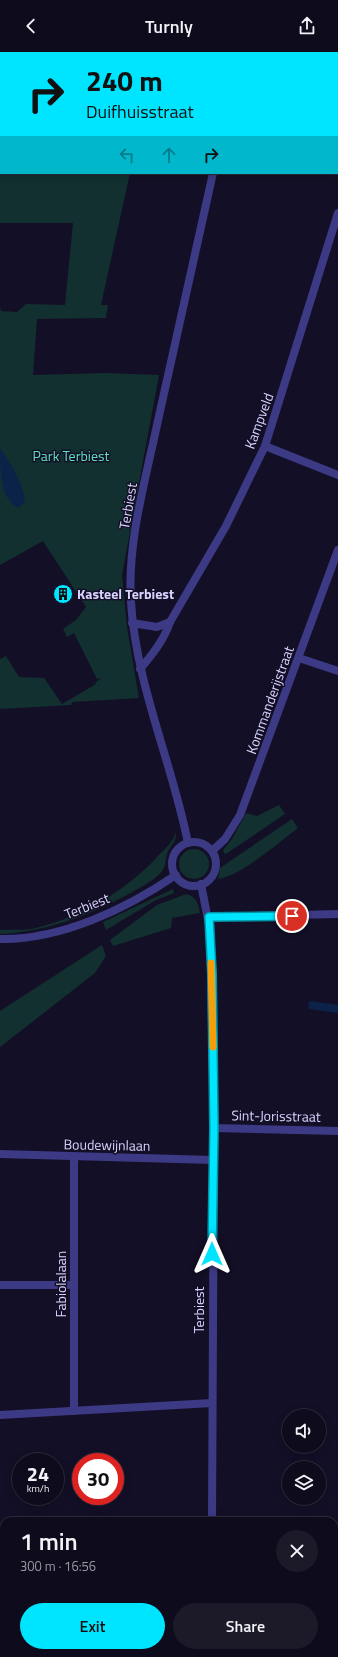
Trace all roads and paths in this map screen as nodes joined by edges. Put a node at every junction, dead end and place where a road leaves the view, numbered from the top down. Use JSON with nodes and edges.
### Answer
{"nodes":[{"id":1,"x":212,"y":174,"type":"edge"},
{"id":2,"x":338,"y":213,"type":"edge"},
{"id":3,"x":265,"y":446,"type":"junction"},
{"id":4,"x":338,"y":475,"type":"edge"},
{"id":5,"x":338,"y":550,"type":"edge"},
{"id":6,"x":170,"y":622,"type":"junction"},
{"id":7,"x":132,"y":623,"type":"junction"},
{"id":8,"x":299,"y":658,"type":"junction"},
{"id":9,"x":140,"y":669,"type":"junction"},
{"id":10,"x":338,"y":671,"type":"edge"},
{"id":11,"x":188,"y":843,"type":"junction"},
{"id":12,"x":212,"y":851,"type":"junction"},
{"id":13,"x":176,"y":875,"type":"junction"},
{"id":14,"x":202,"y":884,"type":"junction"},
{"id":15,"x":338,"y":914,"type":"edge"},
{"id":16,"x":209,"y":917,"type":"junction"},
{"id":17,"x":0,"y":939,"type":"edge"},
{"id":18,"x":214,"y":1128,"type":"junction"},
{"id":19,"x":338,"y":1130,"type":"edge"},
{"id":20,"x":0,"y":1154,"type":"edge"},
{"id":21,"x":74,"y":1157,"type":"junction"},
{"id":22,"x":213,"y":1160,"type":"junction"},
{"id":23,"x":74,"y":1284,"type":"junction"},
{"id":24,"x":0,"y":1285,"type":"edge"},
{"id":25,"x":212,"y":1403,"type":"junction"},
{"id":26,"x":74,"y":1411,"type":"junction"},
{"id":27,"x":0,"y":1415,"type":"edge"},
{"id":28,"x":212,"y":1517,"type":"edge"}],
"edges":[{"from":1,"to":7,"type":"street","name":"Terbiest"},
{"from":2,"to":3,"type":"street","name":"Kampveld"},
{"from":3,"to":4,"type":"street"},
{"from":3,"to":6,"type":"street","name":"Kampveld"},
{"from":5,"to":8,"type":"street","name":"Kommanderijstraat"},
{"from":6,"to":7,"type":"street"},
{"from":6,"to":9,"type":"street","name":"Kampveld"},
{"from":7,"to":9,"type":"street","name":"Terbiest"},
{"from":8,"to":10,"type":"street"},
{"from":8,"to":12,"type":"street","name":"Kommanderijstraat"},
{"from":9,"to":11,"type":"street","name":"Terbiest"},
{"from":11,"to":12,"type":"street"},
{"from":11,"to":13,"type":"street"},
{"from":12,"to":14,"type":"street"},
{"from":13,"to":14,"type":"street"},
{"from":13,"to":17,"type":"street","name":"Terbiest"},
{"from":14,"to":16,"type":"street","name":"Terbiest"},
{"from":15,"to":16,"type":"street"},
{"from":16,"to":18,"type":"street","name":"Terbiest"},
{"from":18,"to":19,"type":"street","name":"Sint-Jorisstraat"},
{"from":18,"to":22,"type":"street","name":"Terbiest"},
{"from":20,"to":21,"type":"street","name":"Boudewijnlaan"},
{"from":21,"to":22,"type":"street","name":"Boudewijnlaan"},
{"from":21,"to":23,"type":"street","name":"Fabiolalaan"},
{"from":22,"to":25,"type":"street","name":"Terbiest"},
{"from":23,"to":24,"type":"street"},
{"from":23,"to":26,"type":"street","name":"Fabiolalaan"},
{"from":25,"to":26,"type":"street"},
{"from":25,"to":28,"type":"street","name":"Terbiest"},
{"from":26,"to":27,"type":"street"}]}
